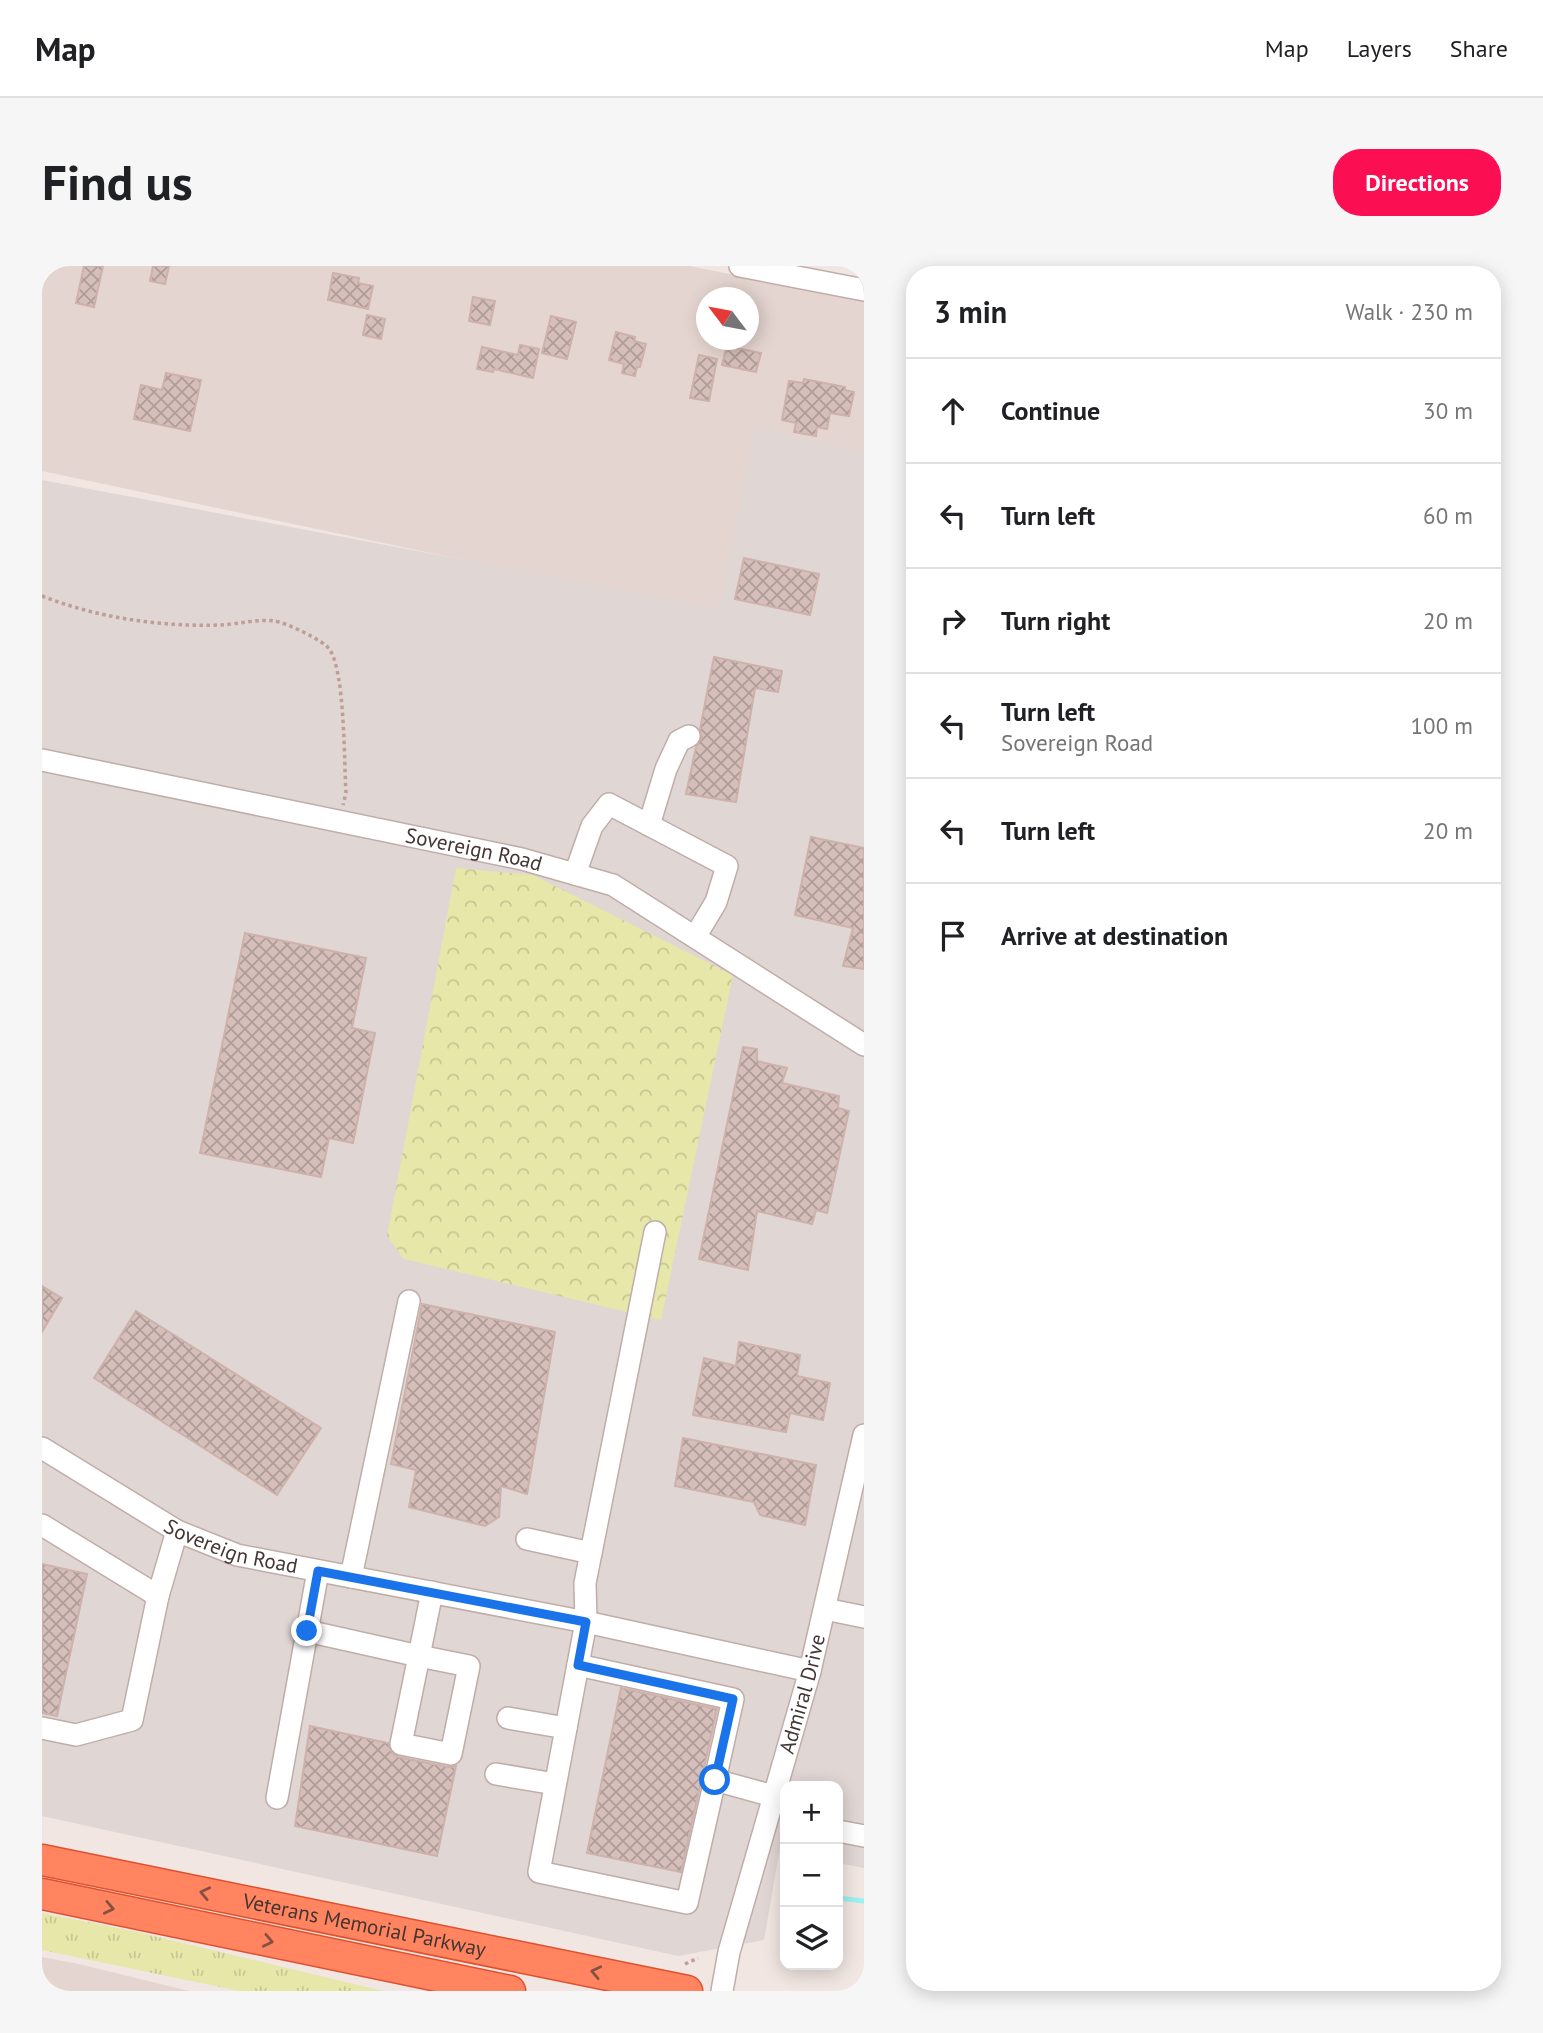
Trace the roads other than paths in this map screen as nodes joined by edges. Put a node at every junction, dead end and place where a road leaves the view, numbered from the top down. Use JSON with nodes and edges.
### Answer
{"nodes":[{"id":1,"x":740,"y":266,"type":"edge"},
{"id":2,"x":864,"y":290,"type":"edge"},
{"id":3,"x":689,"y":736,"type":"dead end"},
{"id":4,"x":42,"y":760,"type":"edge"},
{"id":5,"x":649,"y":825,"type":"junction"},
{"id":6,"x":575,"y":874,"type":"junction"},
{"id":7,"x":695,"y":937,"type":"junction"},
{"id":8,"x":864,"y":1045,"type":"edge"},
{"id":9,"x":655,"y":1232,"type":"dead end"},
{"id":10,"x":409,"y":1301,"type":"dead end"},
{"id":11,"x":864,"y":1435,"type":"edge"},
{"id":12,"x":42,"y":1448,"type":"edge"},
{"id":13,"x":42,"y":1525,"type":"edge"},
{"id":14,"x":177,"y":1531,"type":"junction"},
{"id":15,"x":527,"y":1539,"type":"dead end"},
{"id":16,"x":591,"y":1553,"type":"junction"},
{"id":17,"x":318,"y":1571,"type":"junction"},
{"id":18,"x":351,"y":1577,"type":"junction"},
{"id":19,"x":432,"y":1592,"type":"junction"},
{"id":20,"x":158,"y":1596,"type":"junction"},
{"id":21,"x":825,"y":1609,"type":"junction"},
{"id":22,"x":864,"y":1617,"type":"edge"},
{"id":23,"x":586,"y":1622,"type":"junction"},
{"id":24,"x":307,"y":1631,"type":"junction"},
{"id":25,"x":419,"y":1656,"type":"junction"},
{"id":26,"x":578,"y":1665,"type":"junction"},
{"id":27,"x":810,"y":1671,"type":"junction"},
{"id":28,"x":508,"y":1717,"type":"dead end"},
{"id":29,"x":42,"y":1728,"type":"edge"},
{"id":30,"x":566,"y":1728,"type":"junction"},
{"id":31,"x":496,"y":1774,"type":"dead end"},
{"id":32,"x":715,"y":1780,"type":"junction"},
{"id":33,"x":555,"y":1784,"type":"junction"},
{"id":34,"x":773,"y":1796,"type":"junction"},
{"id":35,"x":277,"y":1798,"type":"dead end"},
{"id":36,"x":776,"y":1820,"type":"edge"},
{"id":37,"x":843,"y":1832,"type":"edge"},
{"id":38,"x":864,"y":1836,"type":"edge"},
{"id":39,"x":42,"y":1860,"type":"edge"},
{"id":40,"x":42,"y":1894,"type":"edge"},
{"id":41,"x":686,"y":1978,"type":"edge"},
{"id":42,"x":510,"y":1991,"type":"edge"},
{"id":43,"x":722,"y":1991,"type":"edge"}],
"edges":[{"from":1,"to":2,"type":"street"},
{"from":3,"to":5,"type":"street"},
{"from":4,"to":6,"type":"street","name":"Sovereign Road"},
{"from":5,"to":6,"type":"street"},
{"from":5,"to":7,"type":"street"},
{"from":6,"to":7,"type":"street","name":"Sovereign Road"},
{"from":7,"to":8,"type":"street","name":"Sovereign Road"},
{"from":9,"to":16,"type":"street"},
{"from":10,"to":18,"type":"street"},
{"from":11,"to":21,"type":"street","name":"Admiral Drive"},
{"from":12,"to":14,"type":"street","name":"Sovereign Road"},
{"from":13,"to":20,"type":"street"},
{"from":14,"to":17,"type":"street","name":"Sovereign Road"},
{"from":14,"to":20,"type":"street"},
{"from":15,"to":16,"type":"street"},
{"from":16,"to":23,"type":"street"},
{"from":17,"to":18,"type":"street","name":"Sovereign Road"},
{"from":17,"to":24,"type":"street"},
{"from":18,"to":19,"type":"street","name":"Sovereign Road"},
{"from":19,"to":23,"type":"street","name":"Sovereign Road"},
{"from":19,"to":25,"type":"street"},
{"from":20,"to":29,"type":"street"},
{"from":21,"to":22,"type":"street"},
{"from":21,"to":27,"type":"street","name":"Admiral Drive"},
{"from":23,"to":26,"type":"street"},
{"from":23,"to":27,"type":"street","name":"Sovereign Road"},
{"from":24,"to":25,"type":"street"},
{"from":24,"to":35,"type":"street"},
{"from":25,"to":25,"type":"street"},
{"from":26,"to":30,"type":"street"},
{"from":26,"to":32,"type":"street"},
{"from":27,"to":34,"type":"street","name":"Admiral Drive"},
{"from":28,"to":30,"type":"street"},
{"from":30,"to":33,"type":"street"},
{"from":31,"to":33,"type":"street"},
{"from":32,"to":33,"type":"street"},
{"from":32,"to":34,"type":"street"},
{"from":34,"to":36,"type":"street","name":"Admiral Drive"},
{"from":36,"to":43,"type":"street","name":"Admiral Drive"},
{"from":37,"to":38,"type":"street"},
{"from":41,"to":39,"type":"highway","name":"Veterans Memorial Parkway","one_way":true},
{"from":40,"to":42,"type":"highway","name":"Veterans Memorial Parkway","one_way":true}]}
